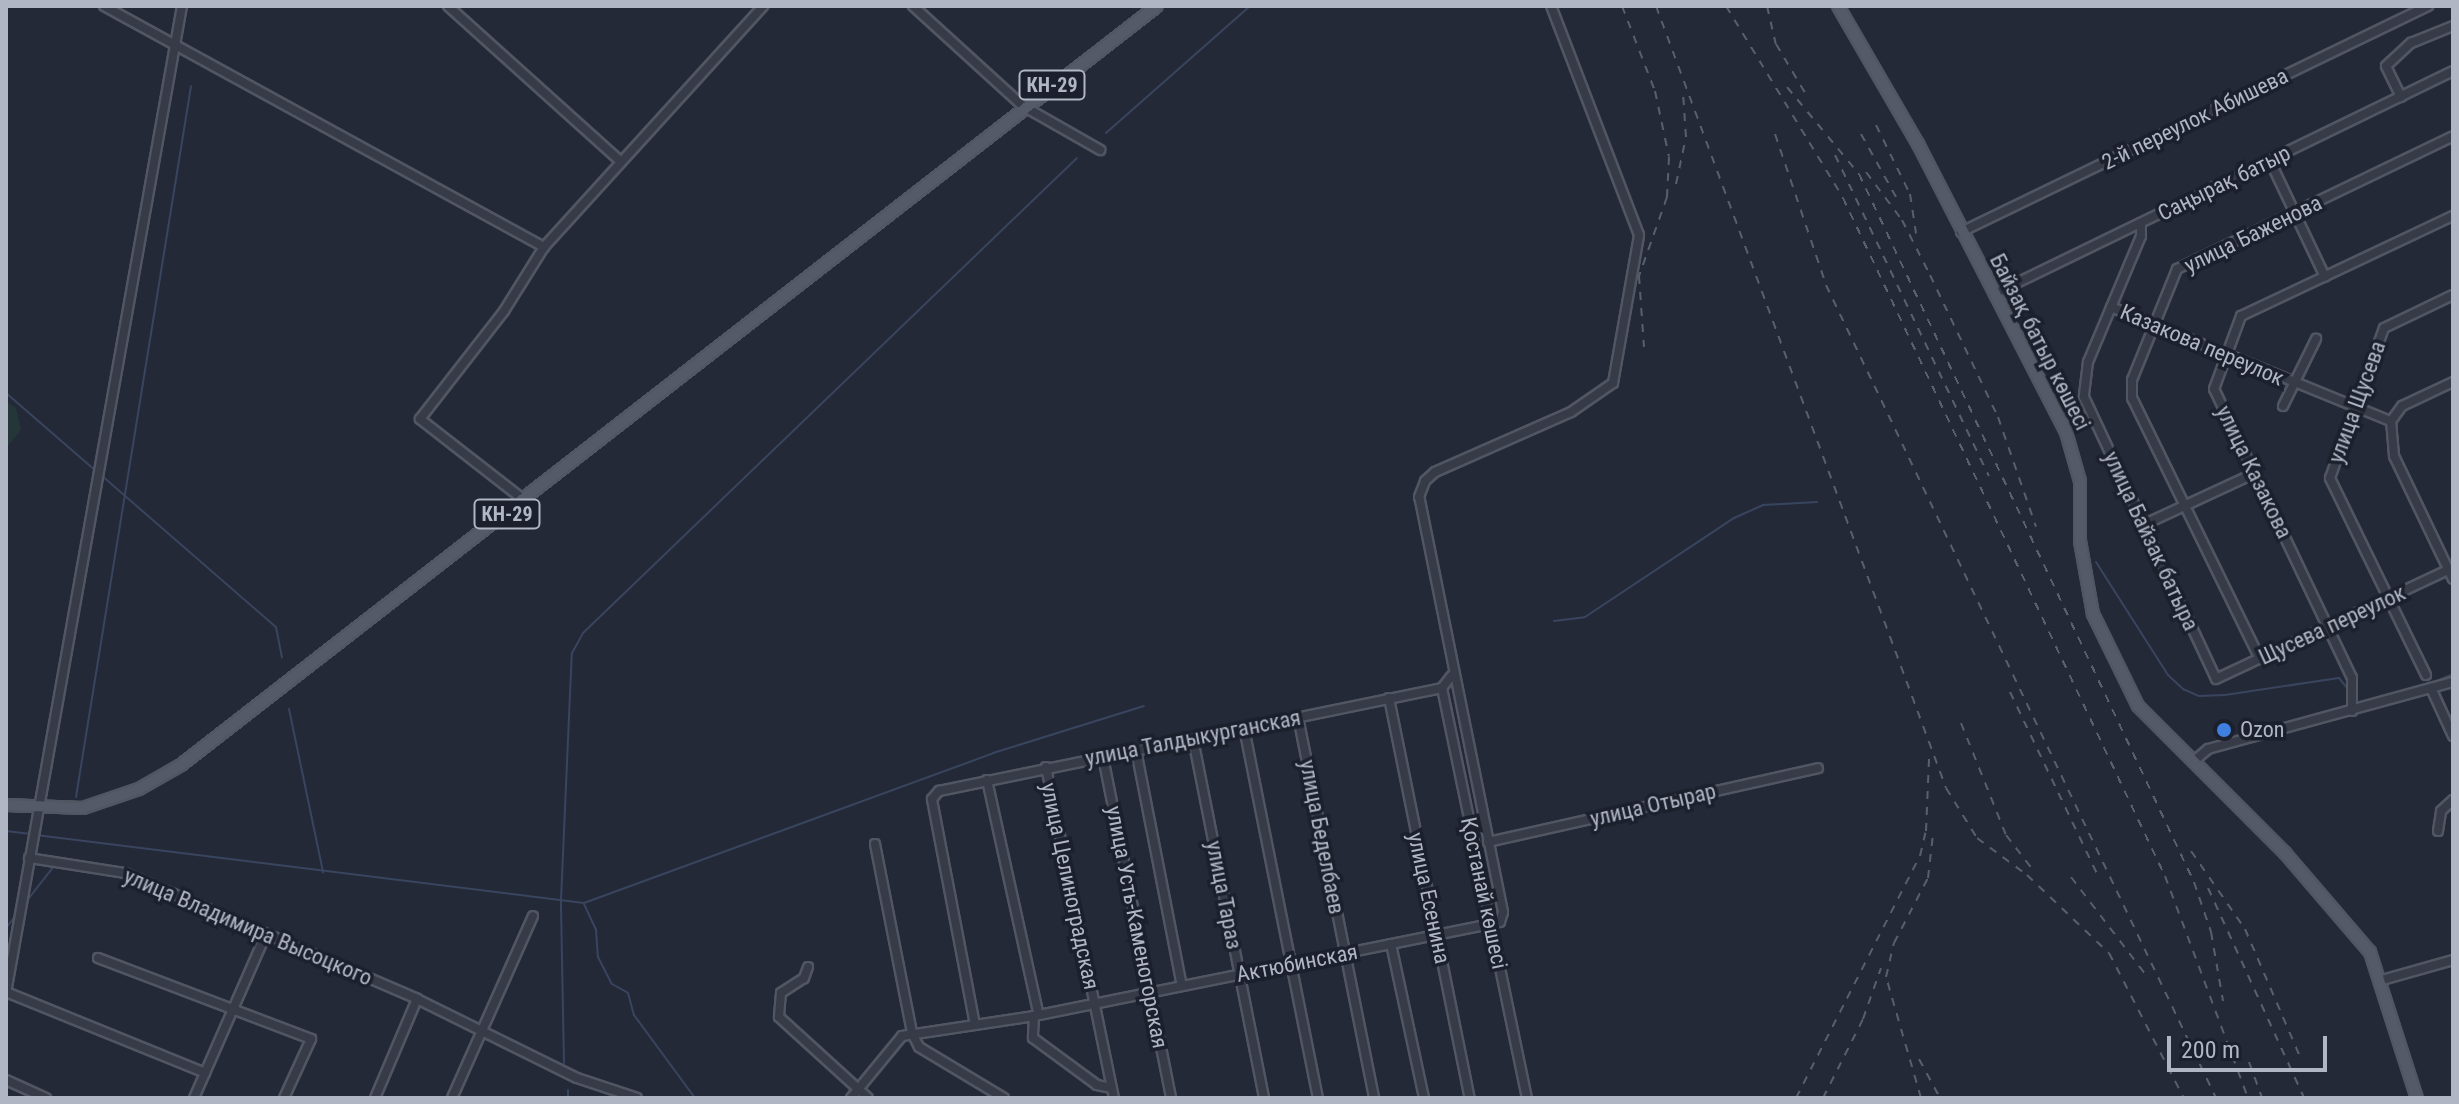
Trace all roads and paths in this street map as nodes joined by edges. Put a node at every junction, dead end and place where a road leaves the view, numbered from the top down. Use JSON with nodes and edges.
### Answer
{"nodes":[{"id":1,"x":104,"y":6,"type":"edge"},
{"id":2,"x":182,"y":6,"type":"edge"},
{"id":3,"x":448,"y":6,"type":"edge"},
{"id":4,"x":763,"y":6,"type":"edge"},
{"id":5,"x":913,"y":6,"type":"edge"},
{"id":6,"x":1157,"y":6,"type":"edge"},
{"id":7,"x":1551,"y":6,"type":"edge"},
{"id":8,"x":1838,"y":6,"type":"edge"},
{"id":9,"x":2428,"y":6,"type":"edge"},
{"id":10,"x":2453,"y":26,"type":"edge"},
{"id":11,"x":176,"y":43,"type":"junction"},
{"id":12,"x":2453,"y":71,"type":"edge"},
{"id":13,"x":2401,"y":97,"type":"junction"},
{"id":14,"x":1023,"y":106,"type":"junction"},
{"id":15,"x":2453,"y":136,"type":"edge"},
{"id":16,"x":1100,"y":150,"type":"dead end"},
{"id":17,"x":620,"y":161,"type":"junction"},
{"id":18,"x":2270,"y":161,"type":"junction"},
{"id":19,"x":2296,"y":212,"type":"junction"},
{"id":20,"x":2453,"y":216,"type":"edge"},
{"id":21,"x":2141,"y":223,"type":"junction"},
{"id":22,"x":1961,"y":232,"type":"junction"},
{"id":23,"x":544,"y":247,"type":"junction"},
{"id":24,"x":2325,"y":277,"type":"junction"},
{"id":25,"x":1994,"y":294,"type":"junction"},
{"id":26,"x":2453,"y":295,"type":"edge"},
{"id":27,"x":2111,"y":307,"type":"junction"},
{"id":28,"x":2155,"y":325,"type":"junction"},
{"id":29,"x":2316,"y":339,"type":"dead end"},
{"id":30,"x":2223,"y":353,"type":"junction"},
{"id":31,"x":2453,"y":382,"type":"edge"},
{"id":32,"x":2293,"y":383,"type":"junction"},
{"id":33,"x":2283,"y":406,"type":"dead end"},
{"id":34,"x":2355,"y":407,"type":"junction"},
{"id":35,"x":2391,"y":421,"type":"junction"},
{"id":36,"x":2253,"y":474,"type":"junction"},
{"id":37,"x":524,"y":500,"type":"junction"},
{"id":38,"x":2186,"y":506,"type":"junction"},
{"id":39,"x":2143,"y":525,"type":"junction"},
{"id":40,"x":2451,"y":575,"type":"edge"},
{"id":41,"x":2389,"y":599,"type":"junction"},
{"id":42,"x":2329,"y":626,"type":"junction"},
{"id":43,"x":2260,"y":659,"type":"junction"},
{"id":44,"x":1452,"y":675,"type":"junction"},
{"id":45,"x":2426,"y":675,"type":"dead end"},
{"id":46,"x":2216,"y":679,"type":"joint"},
{"id":47,"x":2453,"y":682,"type":"edge"},
{"id":48,"x":1442,"y":688,"type":"junction"},
{"id":49,"x":2431,"y":688,"type":"junction"},
{"id":50,"x":1389,"y":698,"type":"junction"},
{"id":51,"x":2352,"y":711,"type":"junction"},
{"id":52,"x":1298,"y":717,"type":"junction"},
{"id":53,"x":1244,"y":728,"type":"junction"},
{"id":54,"x":2453,"y":736,"type":"edge"},
{"id":55,"x":1193,"y":739,"type":"junction"},
{"id":56,"x":1136,"y":750,"type":"junction"},
{"id":57,"x":1103,"y":757,"type":"junction"},
{"id":58,"x":2195,"y":760,"type":"junction"},
{"id":59,"x":1046,"y":767,"type":"junction"},
{"id":60,"x":1818,"y":768,"type":"dead end"},
{"id":61,"x":987,"y":780,"type":"junction"},
{"id":62,"x":2453,"y":800,"type":"edge"},
{"id":63,"x":6,"y":805,"type":"edge"},
{"id":64,"x":39,"y":809,"type":"junction"},
{"id":65,"x":2438,"y":831,"type":"dead end"},
{"id":66,"x":1488,"y":842,"type":"junction"},
{"id":67,"x":875,"y":844,"type":"dead end"},
{"id":68,"x":29,"y":858,"type":"junction"},
{"id":69,"x":533,"y":916,"type":"dead end"},
{"id":70,"x":1489,"y":925,"type":"junction"},
{"id":71,"x":266,"y":934,"type":"junction"},
{"id":72,"x":1437,"y":935,"type":"junction"},
{"id":73,"x":1391,"y":944,"type":"junction"},
{"id":74,"x":1344,"y":953,"type":"junction"},
{"id":75,"x":98,"y":958,"type":"dead end"},
{"id":76,"x":2453,"y":960,"type":"edge"},
{"id":77,"x":1292,"y":964,"type":"junction"},
{"id":78,"x":808,"y":967,"type":"dead end"},
{"id":79,"x":1240,"y":974,"type":"junction"},
{"id":80,"x":2382,"y":980,"type":"junction"},
{"id":81,"x":1182,"y":986,"type":"junction"},
{"id":82,"x":6,"y":993,"type":"edge"},
{"id":83,"x":1150,"y":993,"type":"junction"},
{"id":84,"x":417,"y":999,"type":"junction"},
{"id":85,"x":1094,"y":1004,"type":"junction"},
{"id":86,"x":234,"y":1006,"type":"junction"},
{"id":87,"x":1036,"y":1014,"type":"junction"},
{"id":88,"x":975,"y":1025,"type":"junction"},
{"id":89,"x":481,"y":1032,"type":"junction"},
{"id":90,"x":912,"y":1034,"type":"junction"},
{"id":91,"x":205,"y":1073,"type":"junction"},
{"id":92,"x":6,"y":1080,"type":"edge"},
{"id":93,"x":1111,"y":1088,"type":"junction"},
{"id":94,"x":859,"y":1089,"type":"junction"},
{"id":95,"x":46,"y":1098,"type":"edge"},
{"id":96,"x":194,"y":1098,"type":"edge"},
{"id":97,"x":284,"y":1098,"type":"edge"},
{"id":98,"x":375,"y":1098,"type":"edge"},
{"id":99,"x":452,"y":1098,"type":"edge"},
{"id":100,"x":637,"y":1098,"type":"edge"},
{"id":101,"x":851,"y":1098,"type":"edge"},
{"id":102,"x":868,"y":1098,"type":"edge"},
{"id":103,"x":1004,"y":1098,"type":"edge"},
{"id":104,"x":1114,"y":1098,"type":"edge"},
{"id":105,"x":1171,"y":1098,"type":"edge"},
{"id":106,"x":1264,"y":1098,"type":"edge"},
{"id":107,"x":1318,"y":1098,"type":"edge"},
{"id":108,"x":1374,"y":1098,"type":"edge"},
{"id":109,"x":1424,"y":1098,"type":"edge"},
{"id":110,"x":1470,"y":1098,"type":"edge"},
{"id":111,"x":1527,"y":1098,"type":"edge"},
{"id":112,"x":2417,"y":1098,"type":"edge"}],
"edges":[{"from":1,"to":11,"type":"street"},
{"from":2,"to":11,"type":"street"},
{"from":3,"to":17,"type":"street"},
{"from":4,"to":17,"type":"street"},
{"from":5,"to":14,"type":"street"},
{"from":6,"to":14,"type":"main road","number":"КН-29"},
{"from":7,"to":44,"type":"street"},
{"from":8,"to":22,"type":"main road","name":"Байзақ батыр көшесі"},
{"from":9,"to":22,"type":"street","name":"2-й переулок Абишева"},
{"from":10,"to":13,"type":"street"},
{"from":11,"to":23,"type":"street"},
{"from":11,"to":64,"type":"street"},
{"from":12,"to":13,"type":"street","name":"Саңырақ батыр"},
{"from":13,"to":18,"type":"street","name":"Саңырақ батыр"},
{"from":14,"to":16,"type":"street"},
{"from":14,"to":37,"type":"main road","number":"КН-29"},
{"from":15,"to":19,"type":"street","name":"улица Баженова"},
{"from":17,"to":23,"type":"street"},
{"from":18,"to":19,"type":"street"},
{"from":18,"to":21,"type":"street","name":"Саңырақ батыр"},
{"from":19,"to":24,"type":"street"},
{"from":19,"to":28,"type":"street","name":"улица Баженова"},
{"from":20,"to":24,"type":"street","name":"улица Казакова"},
{"from":21,"to":25,"type":"street","name":"Саңырақ батыр"},
{"from":21,"to":27,"type":"street","name":"улица Байзак батыра"},
{"from":22,"to":25,"type":"main road","name":"Байзақ батыр көшесі"},
{"from":23,"to":37,"type":"street"},
{"from":24,"to":30,"type":"street","name":"улица Казакова"},
{"from":25,"to":58,"type":"main road","name":"Байзақ батыр көшесі"},
{"from":26,"to":34,"type":"street","name":"улица Щусева"},
{"from":27,"to":28,"type":"street","name":"Казакова переулок"},
{"from":27,"to":39,"type":"street","name":"улица Байзак батыра"},
{"from":28,"to":30,"type":"street","name":"Казакова переулок"},
{"from":28,"to":38,"type":"street","name":"улица Баженова"},
{"from":29,"to":32,"type":"street","name":"Казакова переулок"},
{"from":30,"to":32,"type":"street","name":"Казакова переулок"},
{"from":30,"to":36,"type":"street","name":"улица Казакова"},
{"from":31,"to":35,"type":"street"},
{"from":32,"to":33,"type":"street","name":"Казакова переулок"},
{"from":32,"to":34,"type":"street","name":"Казакова переулок"},
{"from":34,"to":35,"type":"street","name":"Казакова переулок"},
{"from":34,"to":41,"type":"street","name":"улица Щусева"},
{"from":35,"to":40,"type":"street"},
{"from":36,"to":38,"type":"street"},
{"from":36,"to":42,"type":"street","name":"улица Казакова"},
{"from":37,"to":64,"type":"main road","number":"КН-29"},
{"from":38,"to":39,"type":"street"},
{"from":38,"to":43,"type":"street","name":"улица Баженова"},
{"from":39,"to":46,"type":"street","name":"улица Байзак батыра"},
{"from":40,"to":41,"type":"street","name":"Щусева переулок"},
{"from":41,"to":42,"type":"street","name":"Щусева переулок"},
{"from":41,"to":45,"type":"street","name":"улица Щусева"},
{"from":42,"to":43,"type":"street","name":"Щусева переулок"},
{"from":42,"to":51,"type":"street","name":"улица Казакова"},
{"from":43,"to":46,"type":"street","name":"Щусева переулок"},
{"from":44,"to":48,"type":"street"},
{"from":44,"to":66,"type":"street"},
{"from":47,"to":49,"type":"street"},
{"from":48,"to":50,"type":"street","name":"улица Талдыкурганская"},
{"from":48,"to":70,"type":"street","name":"Қостанай көшесі"},
{"from":49,"to":51,"type":"street"},
{"from":49,"to":54,"type":"street"},
{"from":50,"to":52,"type":"street","name":"улица Талдыкурганская"},
{"from":50,"to":72,"type":"street","name":"улица Есенина"},
{"from":51,"to":58,"type":"street"},
{"from":52,"to":53,"type":"street","name":"улица Талдыкурганская"},
{"from":52,"to":74,"type":"street","name":"улица Беделбаев"},
{"from":53,"to":55,"type":"street","name":"улица Талдыкурганская"},
{"from":53,"to":77,"type":"street"},
{"from":55,"to":56,"type":"street","name":"улица Талдыкурганская"},
{"from":55,"to":79,"type":"street","name":"улица Тараз"},
{"from":56,"to":57,"type":"street","name":"улица Талдыкурганская"},
{"from":56,"to":81,"type":"street"},
{"from":57,"to":59,"type":"street","name":"улица Талдыкурганская"},
{"from":57,"to":83,"type":"street","name":"улица Усть-Каменогорская"},
{"from":58,"to":80,"type":"main road","name":"Байзақ батыр көшесі"},
{"from":59,"to":61,"type":"street","name":"улица Талдыкурганская"},
{"from":59,"to":85,"type":"street","name":"улица Целиноградская"},
{"from":60,"to":66,"type":"street","name":"улица Отырар"},
{"from":61,"to":87,"type":"street"},
{"from":61,"to":88,"type":"street","name":"улица Талдыкурганская"},
{"from":62,"to":65,"type":"street"},
{"from":63,"to":64,"type":"main road","number":"КН-29"},
{"from":64,"to":68,"type":"street"},
{"from":66,"to":70,"type":"street","name":"Актюбинская"},
{"from":67,"to":90,"type":"street"},
{"from":68,"to":71,"type":"street","name":"улица Владимира Высоцкого"},
{"from":68,"to":82,"type":"street"},
{"from":69,"to":89,"type":"street"},
{"from":70,"to":72,"type":"street","name":"Актюбинская"},
{"from":70,"to":111,"type":"street","name":"Қостанай көшесі"},
{"from":71,"to":84,"type":"street","name":"улица Владимира Высоцкого"},
{"from":71,"to":86,"type":"street"},
{"from":72,"to":73,"type":"street","name":"Актюбинская"},
{"from":72,"to":110,"type":"street","name":"улица Есенина"},
{"from":73,"to":74,"type":"street","name":"Актюбинская"},
{"from":73,"to":109,"type":"street"},
{"from":74,"to":77,"type":"street","name":"Актюбинская"},
{"from":74,"to":108,"type":"street","name":"улица Беделбаев"},
{"from":75,"to":86,"type":"street"},
{"from":76,"to":80,"type":"street"},
{"from":77,"to":79,"type":"street","name":"Актюбинская"},
{"from":77,"to":107,"type":"street"},
{"from":78,"to":94,"type":"street"},
{"from":79,"to":81,"type":"street","name":"Актюбинская"},
{"from":79,"to":106,"type":"street","name":"улица Тараз"},
{"from":80,"to":112,"type":"main road","name":"Байзақ батыр көшесі"},
{"from":81,"to":83,"type":"street","name":"Актюбинская"},
{"from":82,"to":91,"type":"street"},
{"from":83,"to":85,"type":"street","name":"Актюбинская"},
{"from":83,"to":105,"type":"street","name":"улица Усть-Каменогорская"},
{"from":84,"to":89,"type":"street","name":"улица Владимира Высоцкого"},
{"from":84,"to":98,"type":"street"},
{"from":85,"to":87,"type":"street","name":"Актюбинская"},
{"from":85,"to":93,"type":"street","name":"улица Целиноградская"},
{"from":86,"to":91,"type":"street"},
{"from":86,"to":97,"type":"street"},
{"from":87,"to":88,"type":"street","name":"Актюбинская"},
{"from":87,"to":93,"type":"street"},
{"from":88,"to":90,"type":"street","name":"Актюбинская"},
{"from":89,"to":99,"type":"street"},
{"from":89,"to":100,"type":"street","name":"улица Владимира Высоцкого"},
{"from":90,"to":94,"type":"street"},
{"from":90,"to":103,"type":"street"},
{"from":91,"to":96,"type":"street"},
{"from":92,"to":95,"type":"street"},
{"from":93,"to":104,"type":"street","name":"улица Целиноградская"},
{"from":94,"to":101,"type":"street"},
{"from":94,"to":102,"type":"street"}]}
